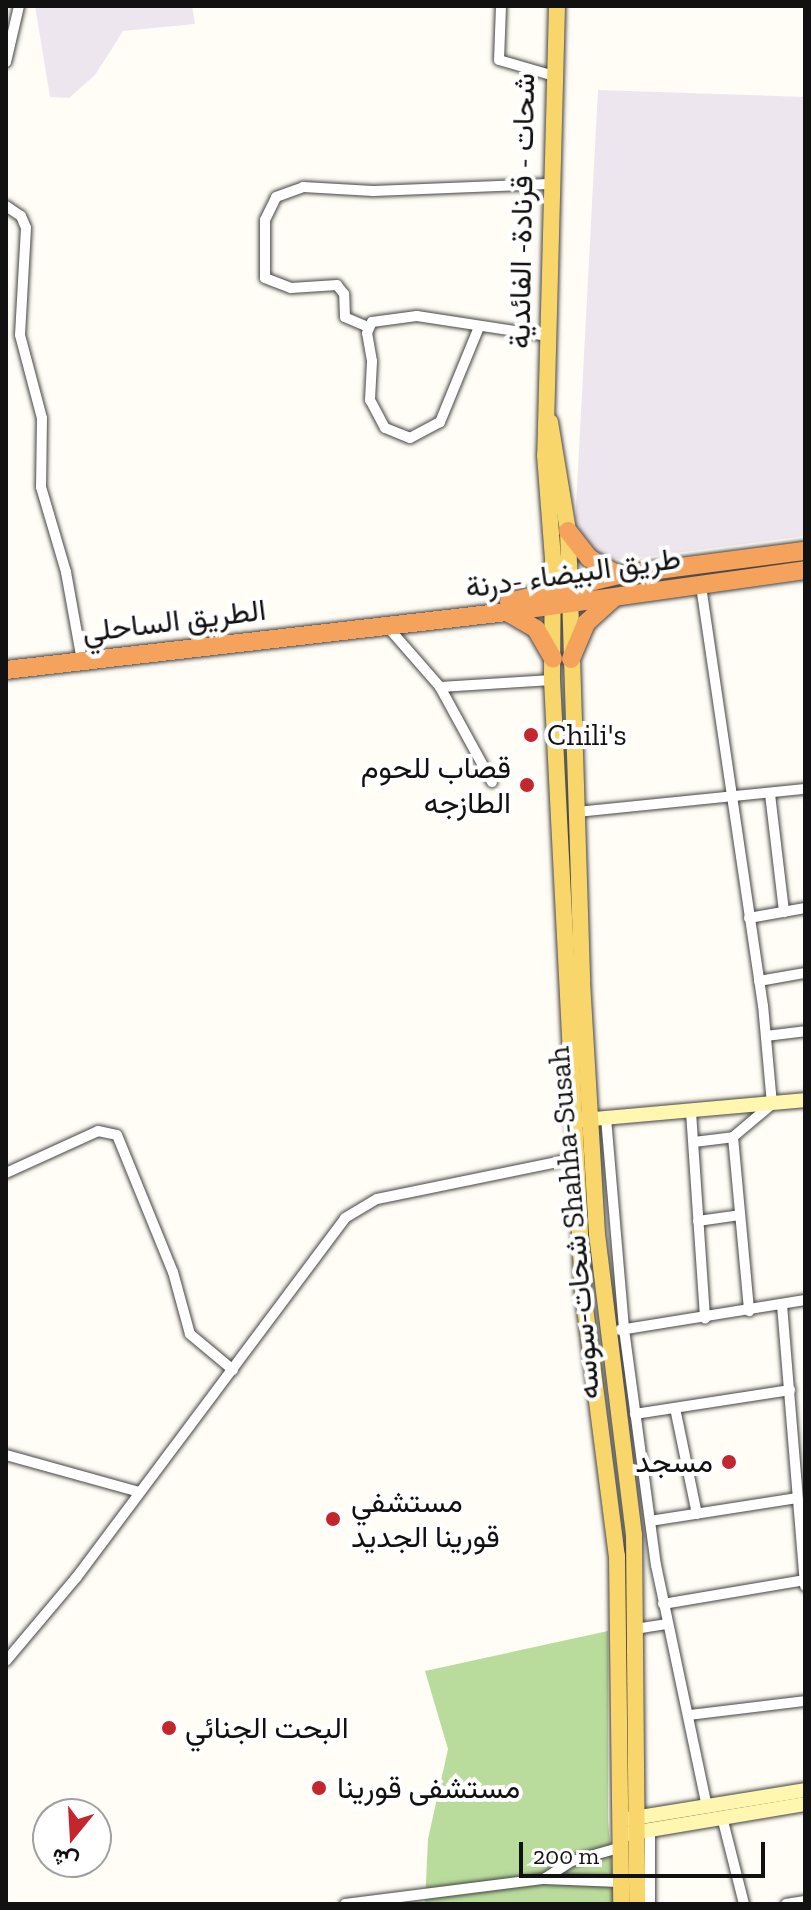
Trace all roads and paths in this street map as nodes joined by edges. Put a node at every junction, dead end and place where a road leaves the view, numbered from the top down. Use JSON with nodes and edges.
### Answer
{"nodes":[{"id":1,"x":19,"y":6,"type":"edge"},
{"id":2,"x":501,"y":6,"type":"edge"},
{"id":3,"x":557,"y":6,"type":"edge"},
{"id":4,"x":6,"y":62,"type":"edge"},
{"id":5,"x":551,"y":75,"type":"junction"},
{"id":6,"x":549,"y":184,"type":"junction"},
{"id":7,"x":6,"y":206,"type":"edge"},
{"id":8,"x":368,"y":327,"type":"junction"},
{"id":9,"x":479,"y":327,"type":"junction"},
{"id":10,"x":548,"y":336,"type":"junction"},
{"id":11,"x":549,"y":417,"type":"junction"},
{"id":12,"x":568,"y":531,"type":"junction"},
{"id":13,"x":805,"y":551,"type":"edge"},
{"id":14,"x":805,"y":570,"type":"edge"},
{"id":15,"x":619,"y":575,"type":"junction"},
{"id":16,"x":701,"y":584,"type":"junction"},
{"id":17,"x":562,"y":595,"type":"junction"},
{"id":18,"x":615,"y":597,"type":"junction"},
{"id":19,"x":507,"y":612,"type":"junction"},
{"id":20,"x":385,"y":625,"type":"junction"},
{"id":21,"x":349,"y":627,"type":"junction"},
{"id":22,"x":562,"y":659,"type":"junction"},
{"id":23,"x":82,"y":661,"type":"junction"},
{"id":24,"x":6,"y":670,"type":"edge"},
{"id":25,"x":552,"y":680,"type":"junction"},
{"id":26,"x":440,"y":687,"type":"junction"},
{"id":27,"x":492,"y":782,"type":"dead end"},
{"id":28,"x":805,"y":789,"type":"edge"},
{"id":29,"x":770,"y":794,"type":"junction"},
{"id":30,"x":731,"y":800,"type":"junction"},
{"id":31,"x":577,"y":812,"type":"junction"},
{"id":32,"x":805,"y":908,"type":"edge"},
{"id":33,"x":784,"y":912,"type":"junction"},
{"id":34,"x":749,"y":918,"type":"junction"},
{"id":35,"x":805,"y":973,"type":"edge"},
{"id":36,"x":759,"y":981,"type":"junction"},
{"id":37,"x":805,"y":1031,"type":"edge"},
{"id":38,"x":766,"y":1036,"type":"junction"},
{"id":39,"x":805,"y":1100,"type":"edge"},
{"id":40,"x":772,"y":1104,"type":"junction"},
{"id":41,"x":691,"y":1112,"type":"junction"},
{"id":42,"x":599,"y":1118,"type":"junction"},
{"id":43,"x":574,"y":1120,"type":"junction"},
{"id":44,"x":733,"y":1137,"type":"junction"},
{"id":45,"x":694,"y":1142,"type":"junction"},
{"id":46,"x":584,"y":1150,"type":"junction"},
{"id":47,"x":6,"y":1173,"type":"edge"},
{"id":48,"x":740,"y":1215,"type":"junction"},
{"id":49,"x":698,"y":1221,"type":"junction"},
{"id":50,"x":805,"y":1300,"type":"edge"},
{"id":51,"x":782,"y":1305,"type":"junction"},
{"id":52,"x":749,"y":1311,"type":"junction"},
{"id":53,"x":705,"y":1319,"type":"junction"},
{"id":54,"x":624,"y":1329,"type":"junction"},
{"id":55,"x":606,"y":1331,"type":"junction"},
{"id":56,"x":233,"y":1370,"type":"junction"},
{"id":57,"x":790,"y":1390,"type":"junction"},
{"id":58,"x":675,"y":1408,"type":"junction"},
{"id":59,"x":635,"y":1414,"type":"junction"},
{"id":60,"x":6,"y":1455,"type":"edge"},
{"id":61,"x":139,"y":1492,"type":"junction"},
{"id":62,"x":797,"y":1498,"type":"junction"},
{"id":63,"x":697,"y":1514,"type":"junction"},
{"id":64,"x":650,"y":1521,"type":"junction"},
{"id":65,"x":805,"y":1582,"type":"edge"},
{"id":66,"x":663,"y":1604,"type":"junction"},
{"id":67,"x":668,"y":1624,"type":"junction"},
{"id":68,"x":635,"y":1629,"type":"junction"},
{"id":69,"x":6,"y":1661,"type":"edge"},
{"id":70,"x":805,"y":1701,"type":"edge"},
{"id":71,"x":689,"y":1715,"type":"junction"},
{"id":72,"x":805,"y":1790,"type":"edge"},
{"id":73,"x":805,"y":1804,"type":"edge"},
{"id":74,"x":707,"y":1806,"type":"junction"},
{"id":75,"x":722,"y":1817,"type":"junction"},
{"id":76,"x":629,"y":1831,"type":"junction"},
{"id":77,"x":544,"y":1879,"type":"junction"},
{"id":78,"x":619,"y":1882,"type":"junction"},
{"id":79,"x":805,"y":1901,"type":"edge"},
{"id":80,"x":345,"y":1904,"type":"edge"},
{"id":81,"x":621,"y":1904,"type":"edge"},
{"id":82,"x":637,"y":1904,"type":"edge"},
{"id":83,"x":650,"y":1904,"type":"edge"},
{"id":84,"x":744,"y":1904,"type":"edge"},
{"id":85,"x":786,"y":1904,"type":"edge"}],
"edges":[{"from":1,"to":4,"type":"street"},
{"from":2,"to":5,"type":"street"},
{"from":3,"to":5,"type":"main road","name":"شحات - قرنادة- الفائدية"},
{"from":5,"to":6,"type":"main road","name":"شحات - قرنادة- الفائدية"},
{"from":6,"to":8,"type":"street"},
{"from":6,"to":10,"type":"main road","name":"شحات - قرنادة- الفائدية"},
{"from":7,"to":23,"type":"street"},
{"from":8,"to":9,"type":"street"},
{"from":8,"to":9,"type":"street"},
{"from":9,"to":10,"type":"street"},
{"from":10,"to":11,"type":"main road","name":"شحات - قرنادة- الفائدية"},
{"from":11,"to":12,"type":"main road"},
{"from":11,"to":17,"type":"main road"},
{"from":12,"to":15,"type":"highway"},
{"from":12,"to":17,"type":"main road"},
{"from":13,"to":15,"type":"highway","name":"طريق البيضاء -درنة"},
{"from":14,"to":16,"type":"highway","name":"طريق البيضاء -درنة"},
{"from":15,"to":17,"type":"highway","name":"طريق البيضاء -درنة"},
{"from":16,"to":18,"type":"highway","name":"طريق البيضاء -درنة"},
{"from":16,"to":30,"type":"street"},
{"from":17,"to":18,"type":"highway","name":"طريق البيضاء -درنة"},
{"from":17,"to":19,"type":"highway","name":"طريق البيضاء -درنة"},
{"from":17,"to":21,"type":"highway"},
{"from":17,"to":22,"type":"main road","name":"شحات-سوسه Shahha-Susah"},
{"from":18,"to":22,"type":"highway"},
{"from":19,"to":20,"type":"highway","name":"طريق البيضاء -درنة"},
{"from":19,"to":22,"type":"highway"},
{"from":20,"to":21,"type":"highway","name":"طريق البيضاء -درنة"},
{"from":20,"to":26,"type":"street"},
{"from":21,"to":23,"type":"highway","name":"الطريق الساحلي"},
{"from":22,"to":25,"type":"main road","name":"شحات-سوسه Shahha-Susah"},
{"from":22,"to":31,"type":"main road","name":"شحات-سوسه Shahha-Susah"},
{"from":23,"to":24,"type":"highway","name":"الطريق الساحلي"},
{"from":25,"to":26,"type":"street"},
{"from":25,"to":43,"type":"main road","name":"شحات-سوسه Shahha-Susah"},
{"from":26,"to":27,"type":"street"},
{"from":28,"to":29,"type":"street"},
{"from":29,"to":30,"type":"street"},
{"from":29,"to":33,"type":"street"},
{"from":30,"to":31,"type":"street"},
{"from":30,"to":34,"type":"street"},
{"from":31,"to":42,"type":"main road","name":"شحات-سوسه Shahha-Susah"},
{"from":32,"to":33,"type":"street"},
{"from":33,"to":34,"type":"street"},
{"from":34,"to":36,"type":"street"},
{"from":35,"to":36,"type":"street"},
{"from":36,"to":38,"type":"street"},
{"from":37,"to":38,"type":"street"},
{"from":38,"to":40,"type":"street"},
{"from":39,"to":40,"type":"street"},
{"from":40,"to":41,"type":"street"},
{"from":40,"to":44,"type":"street"},
{"from":41,"to":42,"type":"street"},
{"from":41,"to":45,"type":"street"},
{"from":42,"to":43,"type":"street"},
{"from":42,"to":46,"type":"main road","name":"شحات-سوسه Shahha-Susah"},
{"from":42,"to":54,"type":"street"},
{"from":43,"to":46,"type":"main road","name":"شحات-سوسه Shahha-Susah"},
{"from":44,"to":45,"type":"street"},
{"from":44,"to":48,"type":"street"},
{"from":45,"to":49,"type":"street"},
{"from":46,"to":55,"type":"main road","name":"شحات-سوسه Shahha-Susah"},
{"from":46,"to":56,"type":"street"},
{"from":46,"to":76,"type":"main road","name":"شحات-سوسه Shahha-Susah"},
{"from":47,"to":56,"type":"street"},
{"from":48,"to":49,"type":"street"},
{"from":48,"to":52,"type":"street"},
{"from":49,"to":53,"type":"street"},
{"from":50,"to":51,"type":"street"},
{"from":51,"to":52,"type":"street"},
{"from":51,"to":57,"type":"street"},
{"from":52,"to":53,"type":"street"},
{"from":53,"to":54,"type":"street"},
{"from":54,"to":55,"type":"street"},
{"from":54,"to":59,"type":"street"},
{"from":55,"to":68,"type":"main road","name":"شحات-سوسه Shahha-Susah"},
{"from":56,"to":61,"type":"street"},
{"from":57,"to":58,"type":"street"},
{"from":57,"to":62,"type":"street"},
{"from":58,"to":59,"type":"street"},
{"from":58,"to":63,"type":"street"},
{"from":59,"to":64,"type":"street"},
{"from":60,"to":61,"type":"street"},
{"from":61,"to":69,"type":"street"},
{"from":62,"to":63,"type":"street"},
{"from":62,"to":65,"type":"street"},
{"from":63,"to":64,"type":"street"},
{"from":64,"to":66,"type":"street"},
{"from":65,"to":66,"type":"street"},
{"from":66,"to":67,"type":"street"},
{"from":67,"to":68,"type":"street"},
{"from":67,"to":71,"type":"street"},
{"from":68,"to":76,"type":"main road","name":"شحات-سوسه Shahha-Susah"},
{"from":70,"to":71,"type":"street"},
{"from":71,"to":74,"type":"street"},
{"from":72,"to":74,"type":"street"},
{"from":73,"to":75,"type":"street"},
{"from":74,"to":76,"type":"street"},
{"from":75,"to":76,"type":"street"},
{"from":75,"to":84,"type":"street"},
{"from":76,"to":77,"type":"street"},
{"from":76,"to":78,"type":"main road","name":"شحات-سوسه Shahha-Susah"},
{"from":76,"to":82,"type":"main road","name":"شحات-سوسه Shahha-Susah"},
{"from":76,"to":83,"type":"street"},
{"from":77,"to":78,"type":"street"},
{"from":77,"to":80,"type":"street"},
{"from":78,"to":81,"type":"main road","name":"شحات-سوسه Shahha-Susah"},
{"from":79,"to":85,"type":"street"}]}
